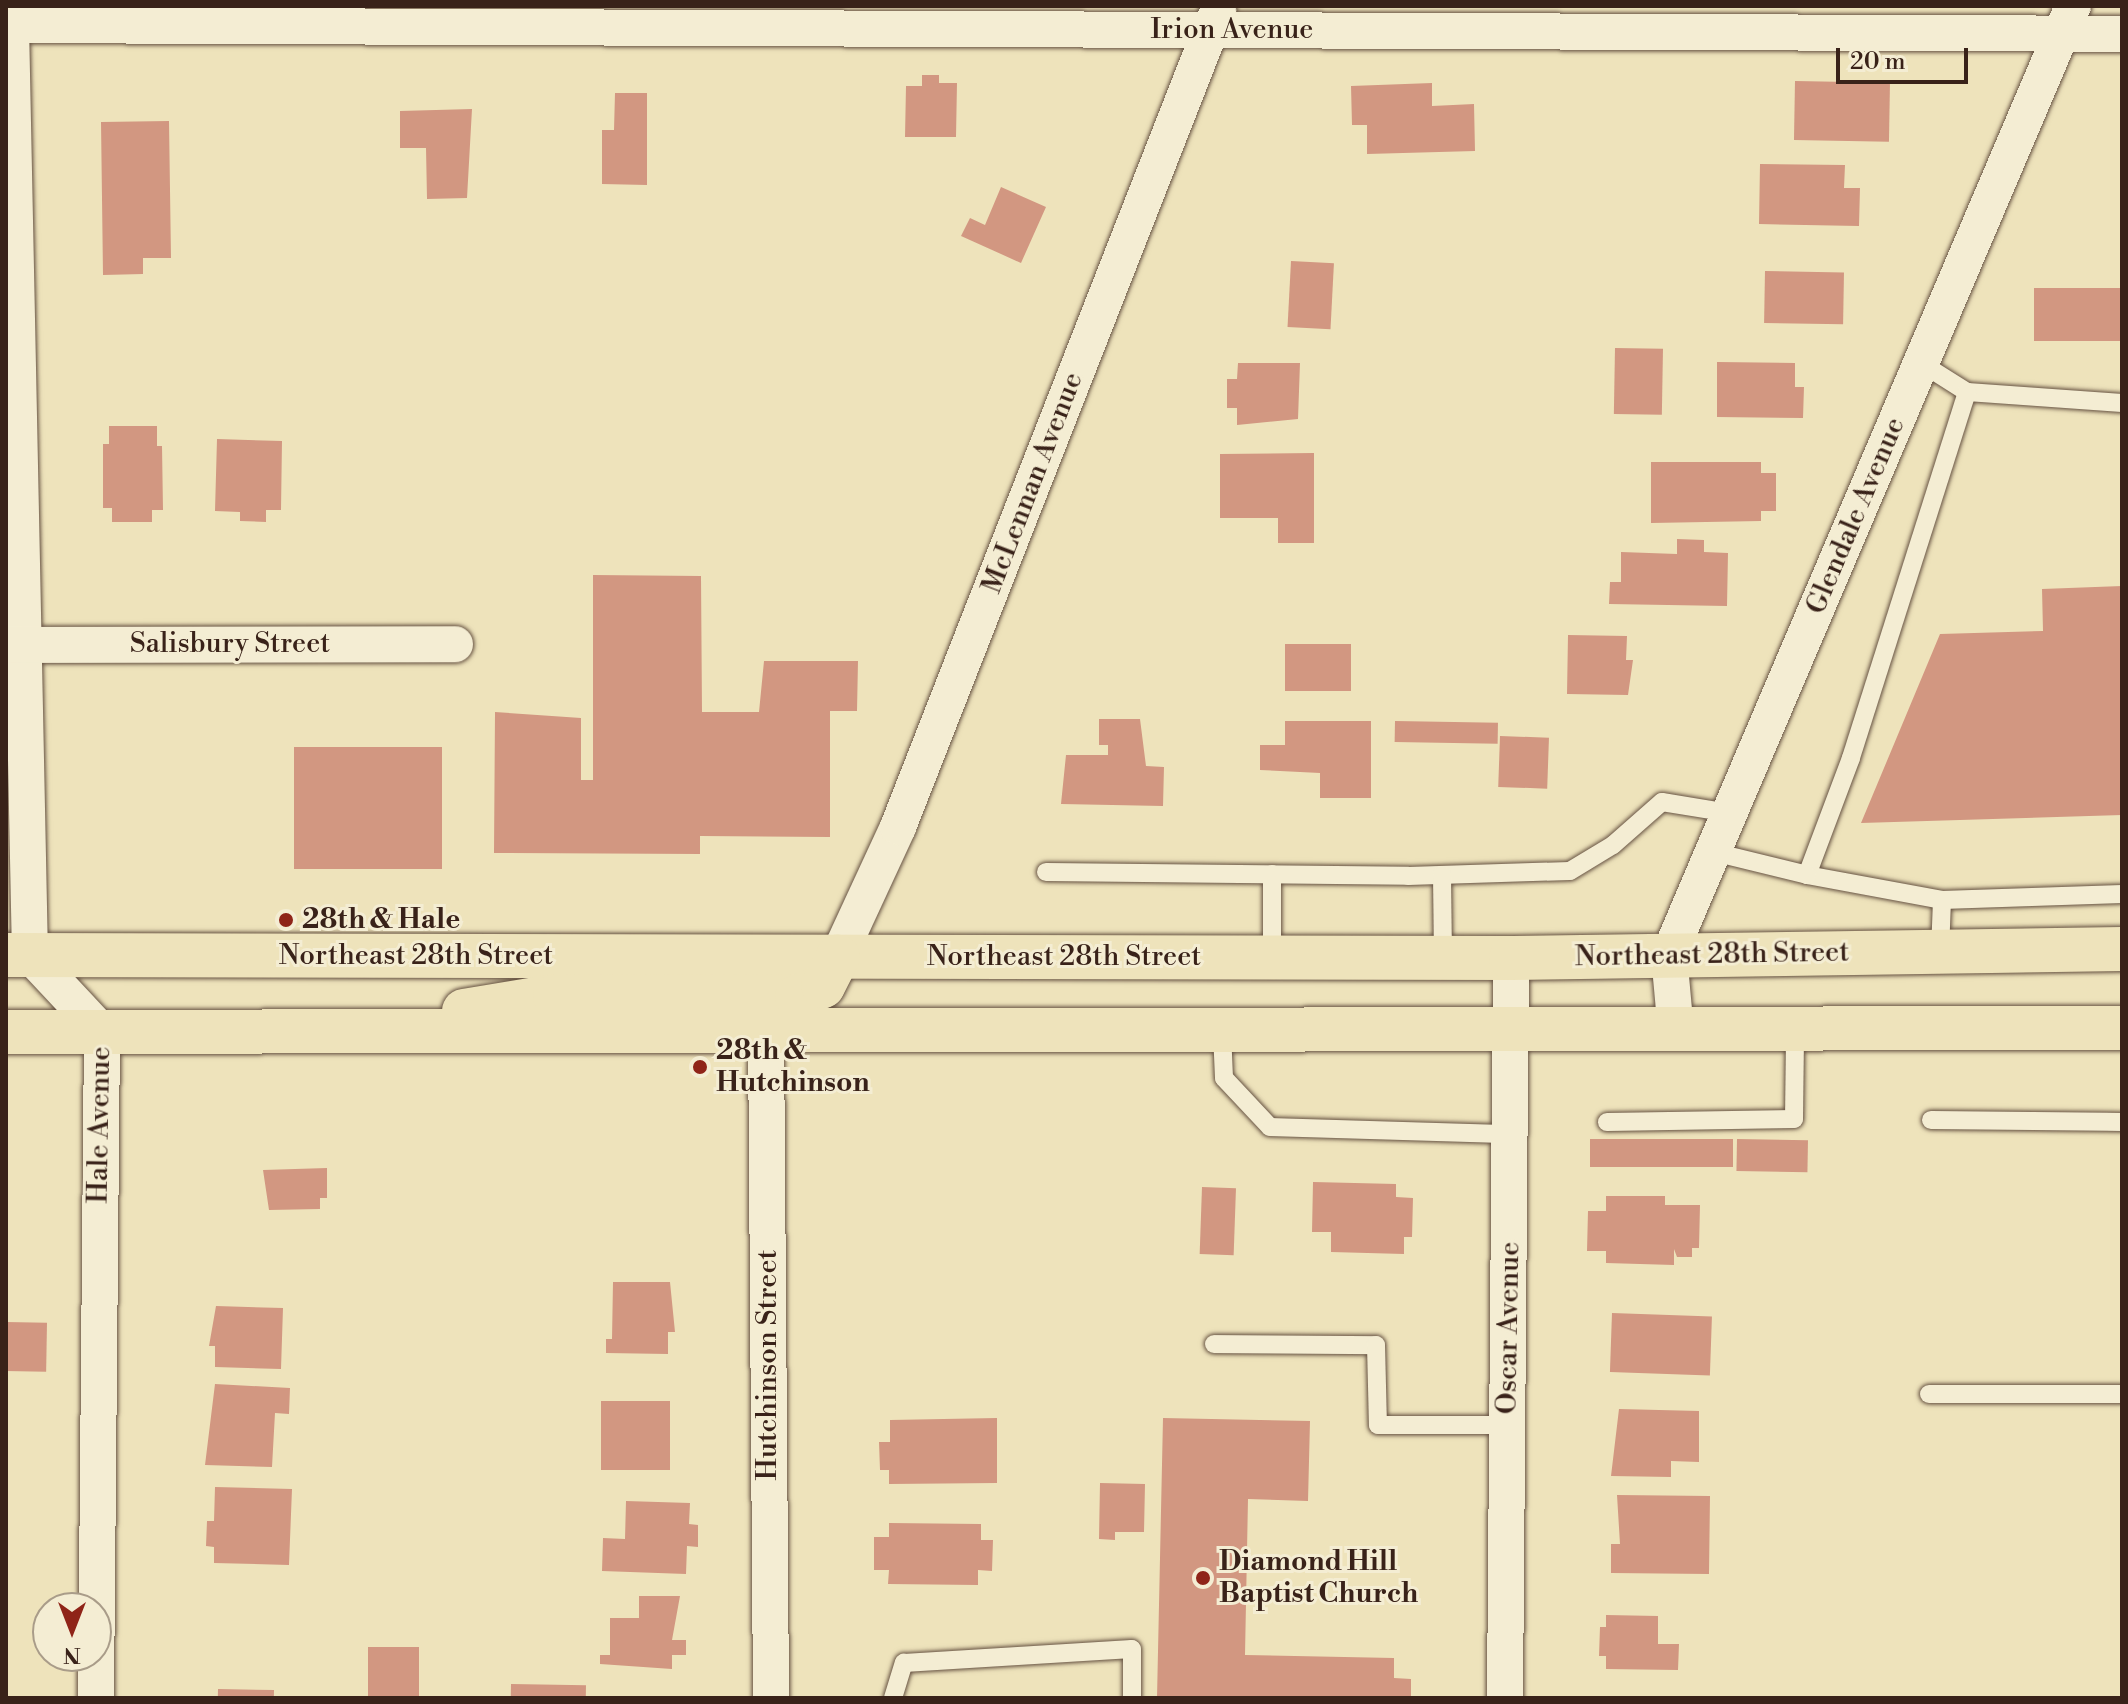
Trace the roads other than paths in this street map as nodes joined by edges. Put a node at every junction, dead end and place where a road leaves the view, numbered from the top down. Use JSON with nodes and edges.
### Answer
{"nodes":[{"id":1,"x":628,"y":17,"type":"edge"},
{"id":2,"x":1216,"y":18,"type":"edge"},
{"id":3,"x":11,"y":19,"type":"edge"},
{"id":4,"x":2067,"y":20,"type":"edge"},
{"id":5,"x":2122,"y":34,"type":"edge"},
{"id":6,"x":1921,"y":363,"type":"junction"},
{"id":7,"x":1967,"y":392,"type":"junction"},
{"id":8,"x":2122,"y":403,"type":"edge"},
{"id":9,"x":455,"y":644,"type":"dead end"},
{"id":10,"x":14,"y":645,"type":"edge"},
{"id":11,"x":1730,"y":813,"type":"junction"},
{"id":12,"x":1713,"y":852,"type":"junction"},
{"id":13,"x":1046,"y":872,"type":"dead end"},
{"id":14,"x":1272,"y":874,"type":"junction"},
{"id":15,"x":1442,"y":875,"type":"junction"},
{"id":16,"x":1807,"y":875,"type":"junction"},
{"id":17,"x":2122,"y":894,"type":"edge"},
{"id":18,"x":1942,"y":900,"type":"junction"},
{"id":19,"x":2122,"y":949,"type":"edge"},
{"id":20,"x":1940,"y":952,"type":"junction"},
{"id":21,"x":18,"y":955,"type":"edge"},
{"id":22,"x":1669,"y":955,"type":"junction"},
{"id":23,"x":838,"y":957,"type":"junction"},
{"id":24,"x":1272,"y":958,"type":"junction"},
{"id":25,"x":1443,"y":958,"type":"junction"},
{"id":26,"x":1511,"y":958,"type":"junction"},
{"id":27,"x":2122,"y":1028,"type":"edge"},
{"id":28,"x":1795,"y":1031,"type":"junction"},
{"id":29,"x":6,"y":1032,"type":"edge"},
{"id":30,"x":102,"y":1032,"type":"junction"},
{"id":31,"x":343,"y":1032,"type":"junction"},
{"id":32,"x":766,"y":1032,"type":"junction"},
{"id":33,"x":1222,"y":1032,"type":"junction"},
{"id":34,"x":1512,"y":1032,"type":"junction"},
{"id":35,"x":1676,"y":1032,"type":"junction"},
{"id":36,"x":1931,"y":1120,"type":"dead end"},
{"id":37,"x":1607,"y":1122,"type":"dead end"},
{"id":38,"x":2122,"y":1122,"type":"edge"},
{"id":39,"x":1511,"y":1134,"type":"junction"},
{"id":40,"x":1214,"y":1344,"type":"dead end"},
{"id":41,"x":1929,"y":1394,"type":"dead end"},
{"id":42,"x":2122,"y":1394,"type":"edge"},
{"id":43,"x":1508,"y":1425,"type":"junction"},
{"id":44,"x":96,"y":1698,"type":"edge"},
{"id":45,"x":771,"y":1698,"type":"edge"},
{"id":46,"x":893,"y":1698,"type":"edge"},
{"id":47,"x":1132,"y":1698,"type":"edge"},
{"id":48,"x":1505,"y":1698,"type":"edge"}],
"edges":[{"from":1,"to":2,"type":"street","name":"Irion Avenue"},
{"from":1,"to":3,"type":"street","name":"Irion Avenue"},
{"from":2,"to":4,"type":"street","name":"Irion Avenue"},
{"from":2,"to":23,"type":"street","name":"McLennan Avenue"},
{"from":3,"to":10,"type":"street"},
{"from":4,"to":5,"type":"street","name":"Irion Avenue"},
{"from":4,"to":6,"type":"street","name":"Glendale Avenue"},
{"from":6,"to":7,"type":"lane"},
{"from":6,"to":11,"type":"street","name":"Glendale Avenue"},
{"from":7,"to":8,"type":"lane"},
{"from":7,"to":16,"type":"lane"},
{"from":9,"to":10,"type":"street","name":"Salisbury Street"},
{"from":10,"to":21,"type":"street"},
{"from":11,"to":12,"type":"street","name":"Glendale Avenue"},
{"from":11,"to":15,"type":"lane"},
{"from":12,"to":16,"type":"lane"},
{"from":12,"to":22,"type":"street","name":"Glendale Avenue"},
{"from":13,"to":14,"type":"lane"},
{"from":14,"to":15,"type":"lane"},
{"from":14,"to":24,"type":"lane"},
{"from":15,"to":25,"type":"lane"},
{"from":16,"to":18,"type":"lane"},
{"from":17,"to":18,"type":"lane"},
{"from":18,"to":20,"type":"lane"},
{"from":19,"to":20,"type":"main road","name":"Northeast 28th Street"},
{"from":20,"to":22,"type":"main road","name":"Northeast 28th Street"},
{"from":21,"to":23,"type":"main road","name":"Northeast 28th Street"},
{"from":21,"to":30,"type":"street","name":"Hale Avenue"},
{"from":22,"to":26,"type":"main road","name":"Northeast 28th Street"},
{"from":22,"to":35,"type":"street","name":"Glendale Avenue"},
{"from":23,"to":24,"type":"main road","name":"Northeast 28th Street"},
{"from":23,"to":31,"type":"main road"},
{"from":24,"to":25,"type":"main road","name":"Northeast 28th Street"},
{"from":25,"to":26,"type":"main road","name":"Northeast 28th Street"},
{"from":26,"to":34,"type":"street","name":"Oscar Avenue"},
{"from":27,"to":28,"type":"main road"},
{"from":28,"to":35,"type":"main road"},
{"from":28,"to":37,"type":"lane"},
{"from":29,"to":30,"type":"main road"},
{"from":30,"to":31,"type":"main road"},
{"from":30,"to":44,"type":"street","name":"Hale Avenue"},
{"from":31,"to":32,"type":"main road"},
{"from":32,"to":33,"type":"main road"},
{"from":32,"to":45,"type":"street","name":"Hutchinson Street"},
{"from":33,"to":34,"type":"main road"},
{"from":33,"to":39,"type":"lane"},
{"from":34,"to":35,"type":"main road"},
{"from":34,"to":39,"type":"street","name":"Oscar Avenue"},
{"from":36,"to":38,"type":"lane"},
{"from":39,"to":43,"type":"street","name":"Oscar Avenue"},
{"from":40,"to":43,"type":"lane"},
{"from":41,"to":42,"type":"lane"},
{"from":43,"to":48,"type":"street","name":"Oscar Avenue"},
{"from":46,"to":47,"type":"lane"}]}
